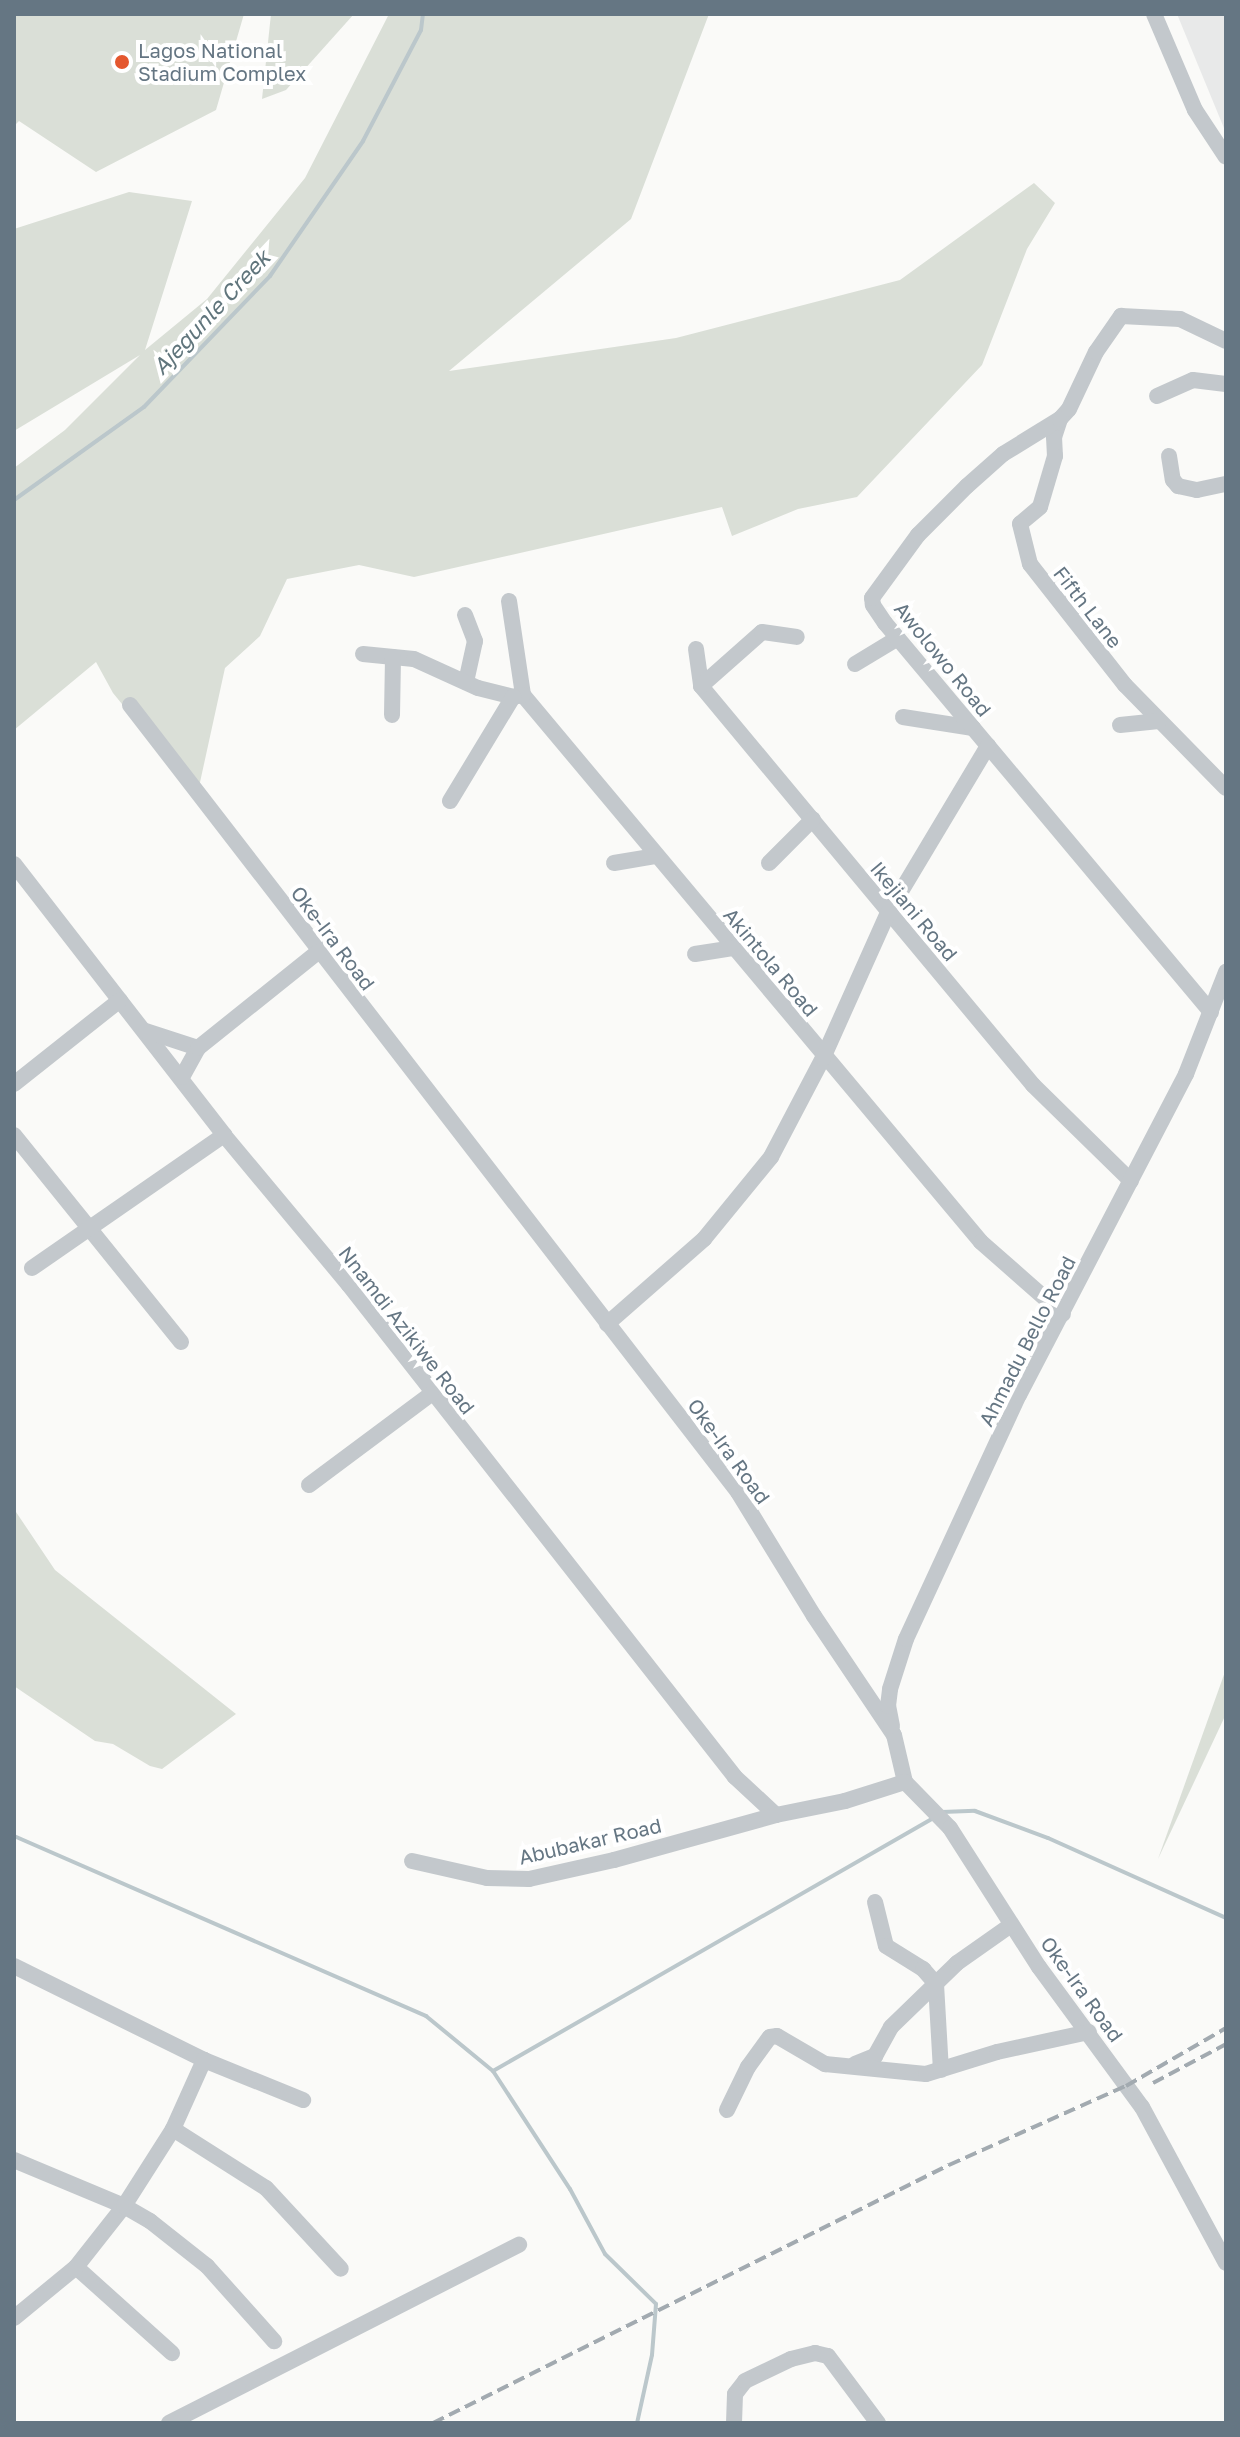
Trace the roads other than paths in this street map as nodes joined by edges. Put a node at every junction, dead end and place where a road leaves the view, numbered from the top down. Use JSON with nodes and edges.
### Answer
{"nodes":[{"id":1,"x":1154,"y":14,"type":"edge"},
{"id":2,"x":1226,"y":157,"type":"edge"},
{"id":3,"x":1226,"y":341,"type":"edge"},
{"id":4,"x":1226,"y":384,"type":"edge"},
{"id":5,"x":1157,"y":396,"type":"dead end"},
{"id":6,"x":1060,"y":419,"type":"junction"},
{"id":7,"x":1169,"y":456,"type":"dead end"},
{"id":8,"x":1226,"y":484,"type":"edge"},
{"id":9,"x":509,"y":601,"type":"dead end"},
{"id":10,"x":465,"y":615,"type":"dead end"},
{"id":11,"x":797,"y":637,"type":"dead end"},
{"id":12,"x":898,"y":638,"type":"junction"},
{"id":13,"x":696,"y":649,"type":"dead end"},
{"id":14,"x":363,"y":654,"type":"dead end"},
{"id":15,"x":393,"y":657,"type":"junction"},
{"id":16,"x":855,"y":664,"type":"dead end"},
{"id":17,"x":466,"y":682,"type":"junction"},
{"id":18,"x":701,"y":686,"type":"junction"},
{"id":19,"x":518,"y":696,"type":"junction"},
{"id":20,"x":130,"y":705,"type":"dead end"},
{"id":21,"x":392,"y":715,"type":"dead end"},
{"id":22,"x":903,"y":717,"type":"dead end"},
{"id":23,"x":1159,"y":721,"type":"junction"},
{"id":24,"x":1120,"y":725,"type":"dead end"},
{"id":25,"x":973,"y":728,"type":"junction"},
{"id":26,"x":988,"y":746,"type":"junction"},
{"id":27,"x":1226,"y":788,"type":"edge"},
{"id":28,"x":450,"y":801,"type":"dead end"},
{"id":29,"x":813,"y":819,"type":"junction"},
{"id":30,"x":656,"y":856,"type":"junction"},
{"id":31,"x":614,"y":863,"type":"dead end"},
{"id":32,"x":769,"y":863,"type":"dead end"},
{"id":33,"x":14,"y":864,"type":"edge"},
{"id":34,"x":888,"y":913,"type":"junction"},
{"id":35,"x":733,"y":948,"type":"junction"},
{"id":36,"x":318,"y":952,"type":"junction"},
{"id":37,"x":695,"y":954,"type":"dead end"},
{"id":38,"x":1226,"y":972,"type":"edge"},
{"id":39,"x":120,"y":1000,"type":"junction"},
{"id":40,"x":1211,"y":1012,"type":"junction"},
{"id":41,"x":146,"y":1031,"type":"junction"},
{"id":42,"x":198,"y":1048,"type":"junction"},
{"id":43,"x":823,"y":1058,"type":"junction"},
{"id":44,"x":182,"y":1077,"type":"junction"},
{"id":45,"x":14,"y":1084,"type":"edge"},
{"id":46,"x":14,"y":1135,"type":"edge"},
{"id":47,"x":224,"y":1135,"type":"junction"},
{"id":48,"x":1131,"y":1181,"type":"junction"},
{"id":49,"x":91,"y":1229,"type":"junction"},
{"id":50,"x":32,"y":1268,"type":"dead end"},
{"id":51,"x":1063,"y":1314,"type":"junction"},
{"id":52,"x":607,"y":1324,"type":"junction"},
{"id":53,"x":181,"y":1342,"type":"dead end"},
{"id":54,"x":431,"y":1394,"type":"junction"},
{"id":55,"x":309,"y":1485,"type":"dead end"},
{"id":56,"x":894,"y":1735,"type":"junction"},
{"id":57,"x":905,"y":1782,"type":"junction"},
{"id":58,"x":776,"y":1815,"type":"junction"},
{"id":59,"x":412,"y":1861,"type":"dead end"},
{"id":60,"x":875,"y":1902,"type":"dead end"},
{"id":61,"x":1011,"y":1925,"type":"junction"},
{"id":62,"x":14,"y":1966,"type":"edge"},
{"id":63,"x":936,"y":1984,"type":"junction"},
{"id":64,"x":1089,"y":2032,"type":"junction"},
{"id":65,"x":204,"y":2060,"type":"junction"},
{"id":66,"x":854,"y":2065,"type":"junction"},
{"id":67,"x":941,"y":2070,"type":"junction"},
{"id":68,"x":303,"y":2100,"type":"dead end"},
{"id":69,"x":727,"y":2110,"type":"dead end"},
{"id":70,"x":173,"y":2129,"type":"junction"},
{"id":71,"x":14,"y":2160,"type":"edge"},
{"id":72,"x":124,"y":2206,"type":"junction"},
{"id":73,"x":519,"y":2245,"type":"dead end"},
{"id":74,"x":1226,"y":2263,"type":"edge"},
{"id":75,"x":76,"y":2267,"type":"junction"},
{"id":76,"x":341,"y":2269,"type":"dead end"},
{"id":77,"x":14,"y":2318,"type":"edge"},
{"id":78,"x":274,"y":2341,"type":"dead end"},
{"id":79,"x":172,"y":2353,"type":"dead end"},
{"id":80,"x":169,"y":2423,"type":"edge"},
{"id":81,"x":734,"y":2423,"type":"edge"},
{"id":82,"x":878,"y":2423,"type":"edge"}],
"edges":[{"from":1,"to":2,"type":"street"},
{"from":3,"to":6,"type":"street","name":"Awolowo Road"},
{"from":4,"to":5,"type":"street"},
{"from":6,"to":12,"type":"street","name":"Awolowo Road"},
{"from":6,"to":23,"type":"street","name":"Fifth Lane"},
{"from":7,"to":8,"type":"street"},
{"from":9,"to":19,"type":"street"},
{"from":10,"to":17,"type":"street"},
{"from":11,"to":18,"type":"street"},
{"from":12,"to":16,"type":"street"},
{"from":12,"to":25,"type":"street","name":"Awolowo Road"},
{"from":13,"to":18,"type":"street"},
{"from":14,"to":15,"type":"street"},
{"from":15,"to":17,"type":"street"},
{"from":15,"to":21,"type":"street"},
{"from":17,"to":19,"type":"street"},
{"from":18,"to":29,"type":"street","name":"Ikejiani Road"},
{"from":19,"to":28,"type":"street"},
{"from":19,"to":30,"type":"street","name":"Akintola Road"},
{"from":20,"to":36,"type":"street","name":"Oke-Ira Road"},
{"from":22,"to":25,"type":"street"},
{"from":23,"to":24,"type":"street"},
{"from":23,"to":27,"type":"street","name":"Fifth Lane"},
{"from":25,"to":26,"type":"street","name":"Awolowo Road"},
{"from":26,"to":34,"type":"street"},
{"from":26,"to":40,"type":"street","name":"Awolowo Road"},
{"from":29,"to":32,"type":"street"},
{"from":29,"to":34,"type":"street","name":"Ikejiani Road"},
{"from":30,"to":31,"type":"street"},
{"from":30,"to":35,"type":"street","name":"Akintola Road"},
{"from":33,"to":39,"type":"street","name":"Nnamdi Azikiwe Road"},
{"from":34,"to":43,"type":"street"},
{"from":34,"to":48,"type":"street","name":"Ikejiani Road"},
{"from":35,"to":37,"type":"street"},
{"from":35,"to":43,"type":"street","name":"Akintola Road"},
{"from":36,"to":42,"type":"street"},
{"from":36,"to":52,"type":"street","name":"Oke-Ira Road"},
{"from":38,"to":40,"type":"street","name":"Ahmadu Bello Road"},
{"from":39,"to":41,"type":"street","name":"Nnamdi Azikiwe Road"},
{"from":39,"to":45,"type":"street"},
{"from":40,"to":48,"type":"street","name":"Ahmadu Bello Road"},
{"from":41,"to":42,"type":"street"},
{"from":41,"to":44,"type":"street","name":"Nnamdi Azikiwe Road"},
{"from":42,"to":44,"type":"street"},
{"from":43,"to":51,"type":"street","name":"Akintola Road"},
{"from":43,"to":52,"type":"street"},
{"from":44,"to":47,"type":"street","name":"Nnamdi Azikiwe Road"},
{"from":46,"to":49,"type":"street"},
{"from":47,"to":49,"type":"street"},
{"from":47,"to":54,"type":"street","name":"Nnamdi Azikiwe Road"},
{"from":48,"to":51,"type":"street","name":"Ahmadu Bello Road"},
{"from":49,"to":50,"type":"street"},
{"from":49,"to":53,"type":"street"},
{"from":51,"to":56,"type":"street","name":"Ahmadu Bello Road"},
{"from":52,"to":56,"type":"street","name":"Oke-Ira Road"},
{"from":54,"to":55,"type":"street"},
{"from":54,"to":58,"type":"street","name":"Nnamdi Azikiwe Road"},
{"from":56,"to":57,"type":"street","name":"Oke-Ira Road"},
{"from":57,"to":58,"type":"street"},
{"from":57,"to":61,"type":"street","name":"Oke-Ira Road"},
{"from":58,"to":59,"type":"street","name":"Abubakar Road"},
{"from":60,"to":63,"type":"street"},
{"from":61,"to":63,"type":"street"},
{"from":61,"to":64,"type":"street","name":"Oke-Ira Road"},
{"from":62,"to":65,"type":"street"},
{"from":63,"to":66,"type":"street"},
{"from":63,"to":67,"type":"street"},
{"from":64,"to":67,"type":"street"},
{"from":64,"to":74,"type":"street","name":"Oke-Ira Road"},
{"from":65,"to":68,"type":"street"},
{"from":65,"to":70,"type":"street"},
{"from":66,"to":67,"type":"street"},
{"from":66,"to":69,"type":"street"},
{"from":70,"to":72,"type":"street"},
{"from":70,"to":76,"type":"street"},
{"from":71,"to":72,"type":"street"},
{"from":72,"to":75,"type":"street"},
{"from":72,"to":78,"type":"street"},
{"from":73,"to":80,"type":"street"},
{"from":75,"to":77,"type":"street"},
{"from":75,"to":79,"type":"street"},
{"from":81,"to":82,"type":"street"}]}
